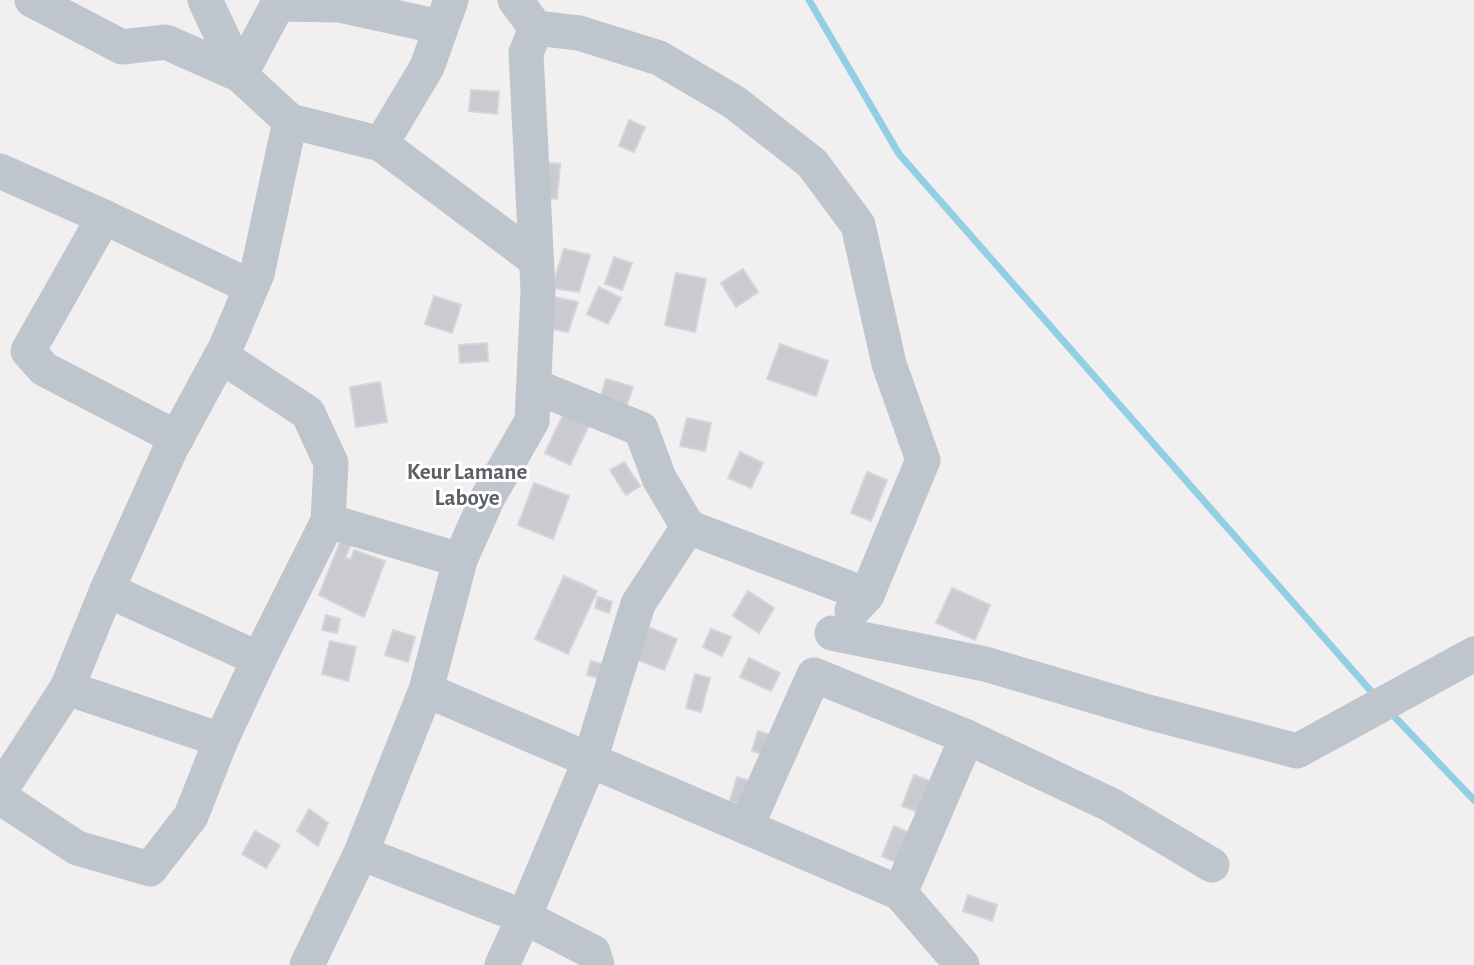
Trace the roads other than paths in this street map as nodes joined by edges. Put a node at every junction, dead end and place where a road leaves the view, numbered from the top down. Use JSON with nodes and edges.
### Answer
{"nodes":[{"id":1,"x":32,"y":0,"type":"edge"},
{"id":2,"x":205,"y":0,"type":"edge"},
{"id":3,"x":515,"y":0,"type":"edge"},
{"id":4,"x":446,"y":14,"type":"edge"},
{"id":5,"x":536,"y":28,"type":"junction"},
{"id":6,"x":240,"y":75,"type":"junction"},
{"id":7,"x":290,"y":121,"type":"junction"},
{"id":8,"x":381,"y":144,"type":"junction"},
{"id":9,"x":0,"y":171,"type":"edge"},
{"id":10,"x":104,"y":217,"type":"junction"},
{"id":11,"x":536,"y":260,"type":"junction"},
{"id":12,"x":251,"y":287,"type":"junction"},
{"id":13,"x":221,"y":356,"type":"junction"},
{"id":14,"x":534,"y":386,"type":"junction"},
{"id":15,"x":177,"y":438,"type":"junction"},
{"id":16,"x":328,"y":521,"type":"junction"},
{"id":17,"x":688,"y":527,"type":"junction"},
{"id":18,"x":460,"y":560,"type":"junction"},
{"id":19,"x":107,"y":590,"type":"junction"},
{"id":20,"x":867,"y":595,"type":"junction"},
{"id":21,"x":832,"y":633,"type":"junction"},
{"id":22,"x":1474,"y":654,"type":"edge"},
{"id":23,"x":259,"y":659,"type":"junction"},
{"id":24,"x":814,"y":675,"type":"junction"},
{"id":25,"x":67,"y":688,"type":"junction"},
{"id":26,"x":426,"y":690,"type":"junction"},
{"id":27,"x":967,"y":737,"type":"junction"},
{"id":28,"x":221,"y":740,"type":"junction"},
{"id":29,"x":590,"y":760,"type":"junction"},
{"id":30,"x":0,"y":792,"type":"edge"},
{"id":31,"x":0,"y":797,"type":"edge"},
{"id":32,"x":746,"y":827,"type":"junction"},
{"id":33,"x":361,"y":853,"type":"junction"},
{"id":34,"x":1212,"y":865,"type":"dead end"},
{"id":35,"x":900,"y":893,"type":"junction"},
{"id":36,"x":524,"y":917,"type":"junction"},
{"id":37,"x":307,"y":965,"type":"edge"},
{"id":38,"x":502,"y":965,"type":"edge"},
{"id":39,"x":597,"y":965,"type":"edge"},
{"id":40,"x":962,"y":965,"type":"edge"}],
"edges":[{"from":1,"to":6,"type":"street"},
{"from":2,"to":6,"type":"street"},
{"from":3,"to":5,"type":"street"},
{"from":4,"to":6,"type":"street"},
{"from":4,"to":8,"type":"street"},
{"from":5,"to":11,"type":"street"},
{"from":5,"to":20,"type":"street"},
{"from":6,"to":7,"type":"street"},
{"from":7,"to":8,"type":"street"},
{"from":7,"to":12,"type":"street"},
{"from":8,"to":11,"type":"street"},
{"from":9,"to":10,"type":"street"},
{"from":10,"to":12,"type":"street"},
{"from":10,"to":15,"type":"street"},
{"from":11,"to":14,"type":"street"},
{"from":12,"to":13,"type":"street"},
{"from":13,"to":15,"type":"street"},
{"from":13,"to":16,"type":"street"},
{"from":14,"to":17,"type":"street"},
{"from":14,"to":18,"type":"street"},
{"from":15,"to":19,"type":"street"},
{"from":16,"to":18,"type":"street"},
{"from":16,"to":23,"type":"street"},
{"from":17,"to":20,"type":"street"},
{"from":17,"to":29,"type":"street"},
{"from":18,"to":26,"type":"street"},
{"from":19,"to":23,"type":"street"},
{"from":19,"to":25,"type":"street"},
{"from":20,"to":21,"type":"street"},
{"from":21,"to":22,"type":"street"},
{"from":21,"to":24,"type":"street"},
{"from":23,"to":28,"type":"street"},
{"from":24,"to":27,"type":"street"},
{"from":24,"to":32,"type":"street"},
{"from":25,"to":28,"type":"street"},
{"from":25,"to":30,"type":"street"},
{"from":26,"to":29,"type":"street"},
{"from":26,"to":33,"type":"street"},
{"from":27,"to":34,"type":"street"},
{"from":27,"to":35,"type":"street"},
{"from":28,"to":31,"type":"street"},
{"from":29,"to":32,"type":"street"},
{"from":29,"to":36,"type":"street"},
{"from":32,"to":35,"type":"street"},
{"from":33,"to":36,"type":"street"},
{"from":33,"to":37,"type":"street"},
{"from":35,"to":40,"type":"street"},
{"from":36,"to":38,"type":"street"},
{"from":36,"to":39,"type":"street"}]}
